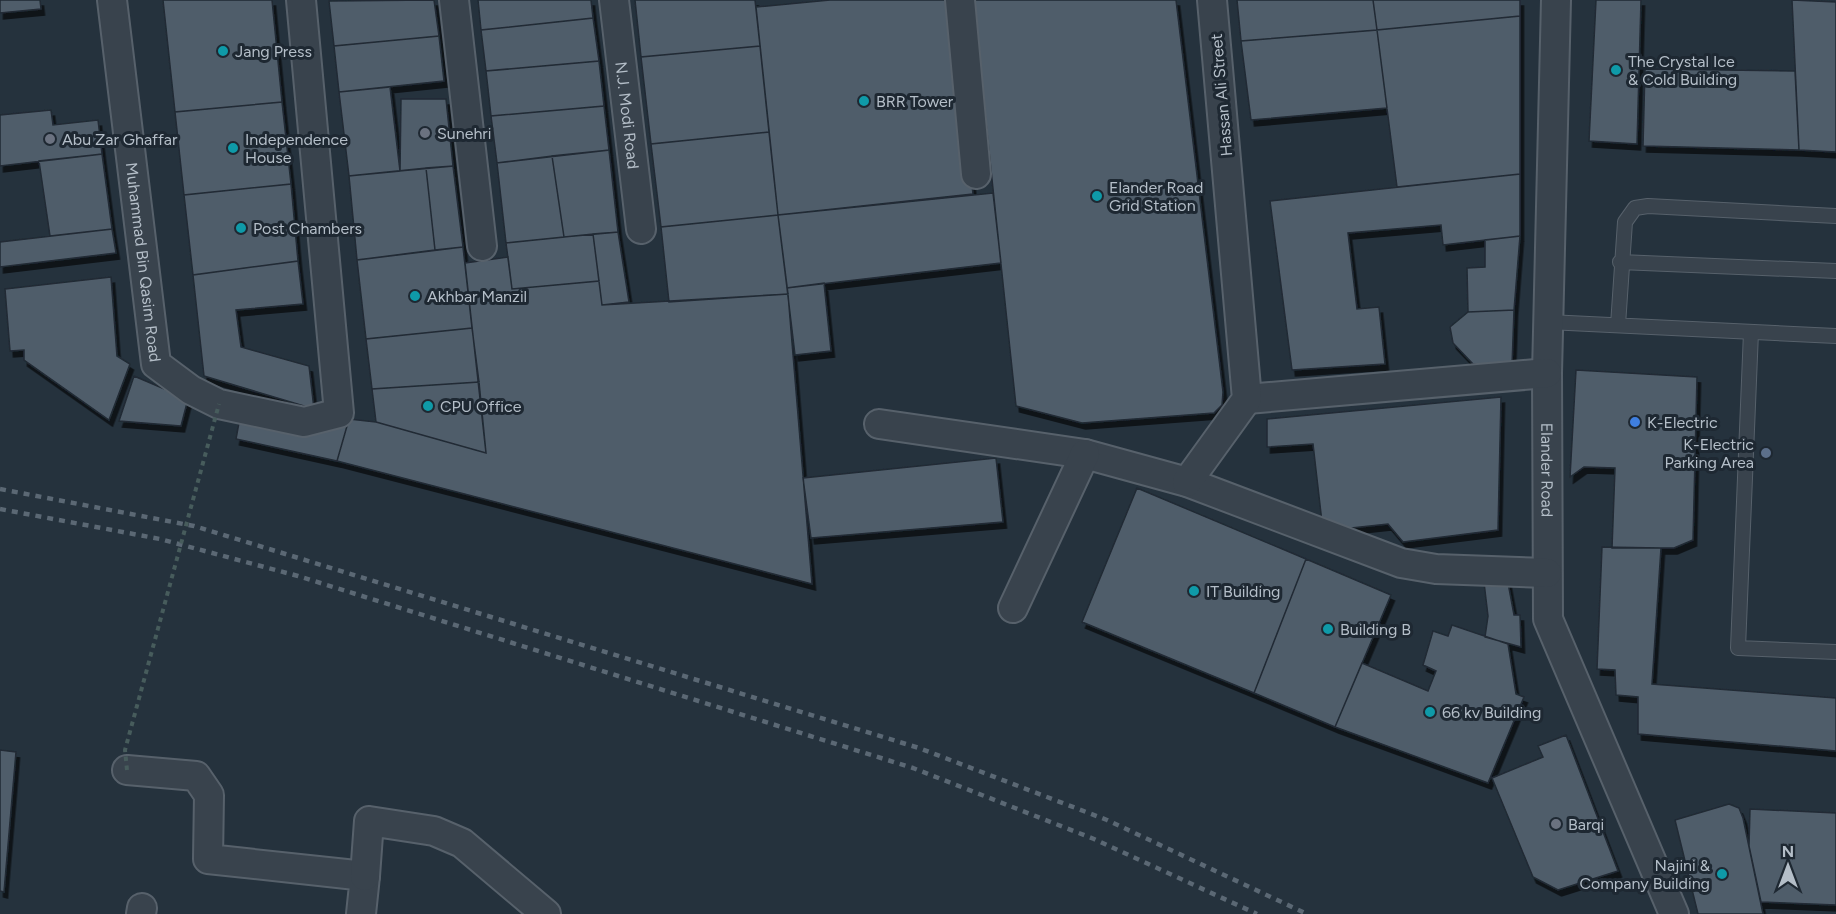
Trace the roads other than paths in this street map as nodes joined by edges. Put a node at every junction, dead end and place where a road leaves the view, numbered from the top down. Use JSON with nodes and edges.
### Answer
{"nodes":[{"id":1,"x":112,"y":0,"type":"edge"},
{"id":2,"x":301,"y":0,"type":"edge"},
{"id":3,"x":454,"y":0,"type":"edge"},
{"id":4,"x":614,"y":0,"type":"edge"},
{"id":5,"x":960,"y":0,"type":"edge"},
{"id":6,"x":1212,"y":0,"type":"edge"},
{"id":7,"x":1556,"y":0,"type":"edge"},
{"id":8,"x":976,"y":174,"type":"dead end"},
{"id":9,"x":1836,"y":216,"type":"edge"},
{"id":10,"x":641,"y":230,"type":"dead end"},
{"id":11,"x":483,"y":246,"type":"dead end"},
{"id":12,"x":1620,"y":262,"type":"junction"},
{"id":13,"x":1836,"y":271,"type":"edge"},
{"id":14,"x":1548,"y":322,"type":"junction"},
{"id":15,"x":1618,"y":325,"type":"junction"},
{"id":16,"x":1751,"y":332,"type":"junction"},
{"id":17,"x":1836,"y":336,"type":"edge"},
{"id":18,"x":1547,"y":374,"type":"junction"},
{"id":19,"x":1247,"y":399,"type":"junction"},
{"id":20,"x":879,"y":424,"type":"dead end"},
{"id":21,"x":1085,"y":454,"type":"junction"},
{"id":22,"x":1187,"y":482,"type":"junction"},
{"id":23,"x":1547,"y":573,"type":"junction"},
{"id":24,"x":1012,"y":608,"type":"dead end"},
{"id":25,"x":1836,"y":652,"type":"edge"},
{"id":26,"x":127,"y":770,"type":"road end"},
{"id":27,"x":365,"y":876,"type":"junction"},
{"id":28,"x":361,"y":914,"type":"edge"},
{"id":29,"x":546,"y":914,"type":"edge"},
{"id":30,"x":1674,"y":914,"type":"edge"}],
"edges":[{"from":1,"to":2,"type":"street","name":"Muhammad Bin Qasim Road"},
{"from":3,"to":11,"type":"street"},
{"from":4,"to":10,"type":"street","name":"N.J. Modi Road"},
{"from":5,"to":8,"type":"street"},
{"from":6,"to":19,"type":"street","name":"Hassan Ali Street"},
{"from":7,"to":14,"type":"street","name":"Elander Road"},
{"from":9,"to":12,"type":"lane"},
{"from":12,"to":13,"type":"lane"},
{"from":12,"to":15,"type":"lane"},
{"from":14,"to":15,"type":"lane"},
{"from":14,"to":18,"type":"street","name":"Elander Road"},
{"from":15,"to":16,"type":"lane"},
{"from":16,"to":17,"type":"lane"},
{"from":16,"to":25,"type":"lane"},
{"from":18,"to":19,"type":"street"},
{"from":18,"to":23,"type":"street","name":"Elander Road"},
{"from":19,"to":22,"type":"street"},
{"from":20,"to":21,"type":"street"},
{"from":21,"to":22,"type":"street"},
{"from":21,"to":24,"type":"street"},
{"from":22,"to":23,"type":"street"},
{"from":23,"to":30,"type":"street","name":"Elander Road"},
{"from":26,"to":27,"type":"street"},
{"from":27,"to":28,"type":"street"},
{"from":27,"to":29,"type":"street"}]}
